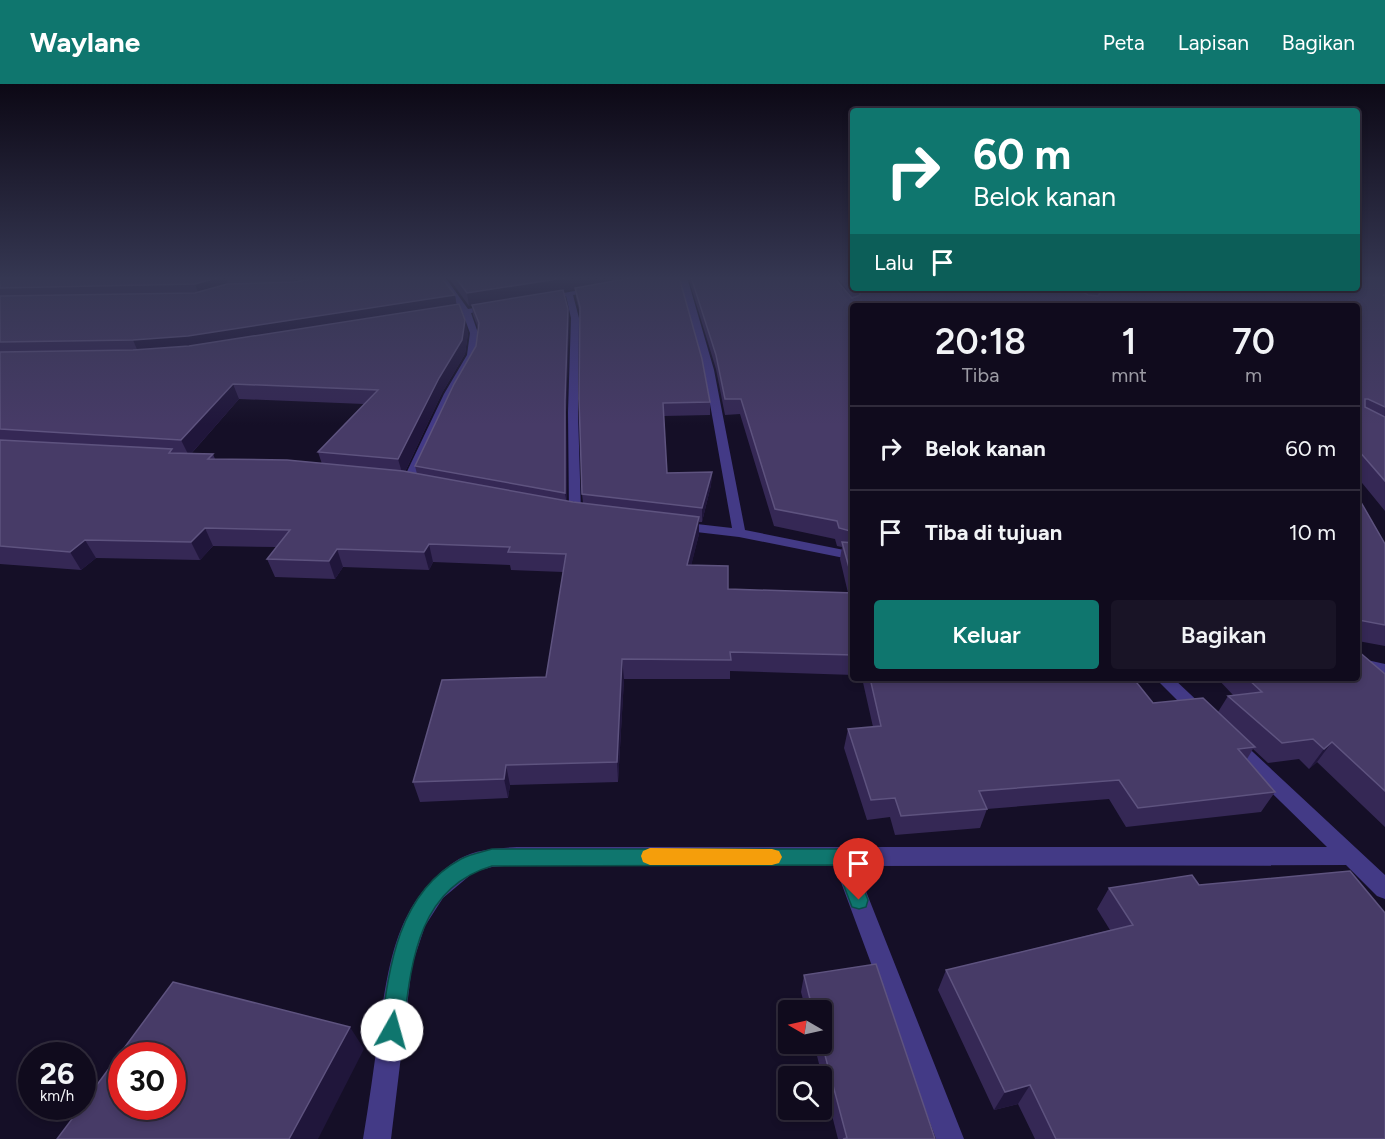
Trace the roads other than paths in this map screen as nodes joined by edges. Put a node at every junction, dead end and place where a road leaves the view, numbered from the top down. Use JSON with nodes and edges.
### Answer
{"nodes":[{"id":1,"x":472,"y":326,"type":"edge"},
{"id":2,"x":575,"y":326,"type":"edge"},
{"id":3,"x":697,"y":326,"type":"edge"},
{"id":4,"x":408,"y":482,"type":"edge"},
{"id":5,"x":575,"y":513,"type":"edge"},
{"id":6,"x":662,"y":524,"type":"edge"},
{"id":7,"x":739,"y":533,"type":"junction"},
{"id":8,"x":850,"y":555,"type":"edge"},
{"id":9,"x":1360,"y":664,"type":"edge"},
{"id":10,"x":1385,"y":670,"type":"edge"},
{"id":11,"x":1166,"y":681,"type":"edge"},
{"id":12,"x":1352,"y":856,"type":"junction"},
{"id":13,"x":842,"y":857,"type":"junction"},
{"id":14,"x":1385,"y":889,"type":"edge"},
{"id":15,"x":378,"y":1139,"type":"edge"},
{"id":16,"x":950,"y":1139,"type":"edge"}],
"edges":[{"from":1,"to":4,"type":"street"},
{"from":2,"to":5,"type":"street"},
{"from":3,"to":7,"type":"street"},
{"from":6,"to":7,"type":"street"},
{"from":7,"to":8,"type":"street"},
{"from":9,"to":10,"type":"street"},
{"from":11,"to":12,"type":"street"},
{"from":12,"to":13,"type":"street"},
{"from":12,"to":14,"type":"street"},
{"from":13,"to":15,"type":"street"},
{"from":13,"to":16,"type":"street"}]}
